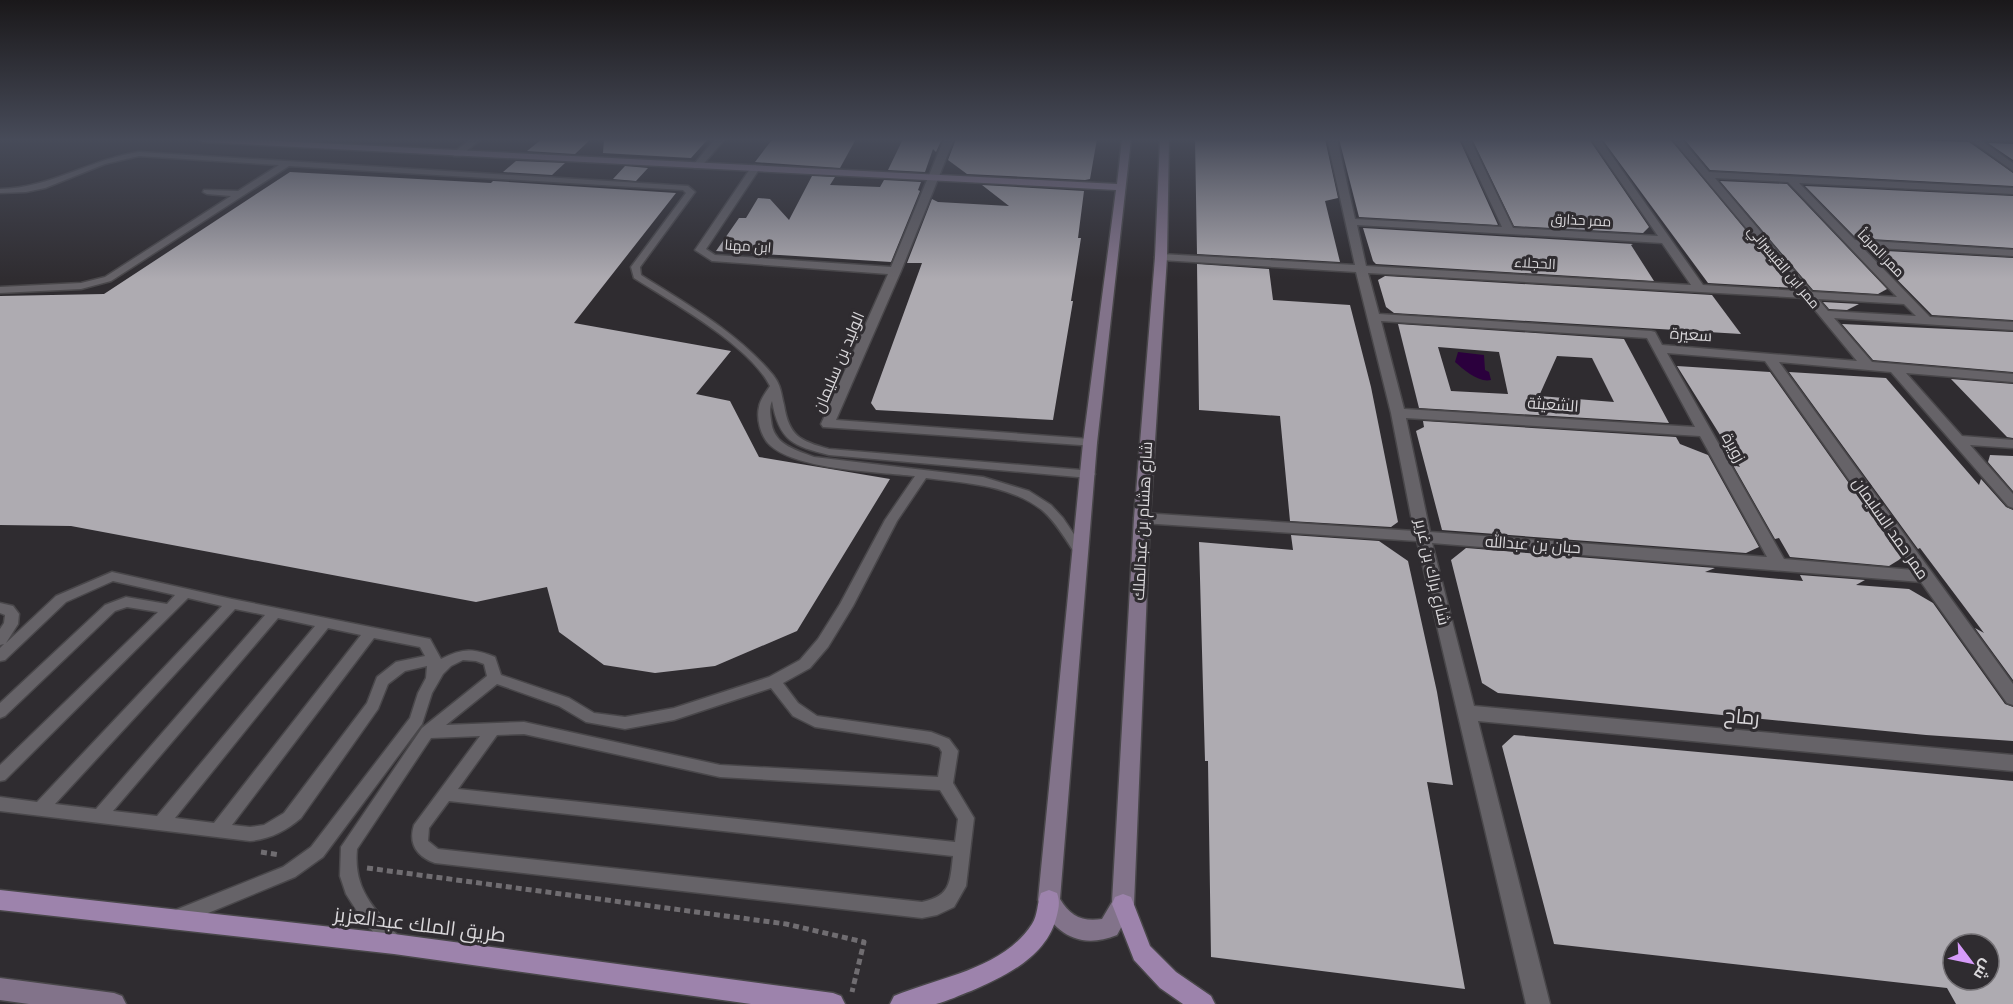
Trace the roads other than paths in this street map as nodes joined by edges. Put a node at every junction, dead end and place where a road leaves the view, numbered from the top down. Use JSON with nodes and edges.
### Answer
{"nodes":[{"id":1,"x":42,"y":186,"type":"edge"},
{"id":2,"x":252,"y":186,"type":"edge"},
{"id":3,"x":649,"y":186,"type":"edge"},
{"id":4,"x":743,"y":186,"type":"edge"},
{"id":5,"x":929,"y":186,"type":"edge"},
{"id":6,"x":1099,"y":186,"type":"edge"},
{"id":7,"x":1163,"y":186,"type":"edge"},
{"id":8,"x":1343,"y":186,"type":"edge"},
{"id":9,"x":1488,"y":186,"type":"edge"},
{"id":10,"x":1628,"y":186,"type":"edge"},
{"id":11,"x":1715,"y":186,"type":"edge"},
{"id":12,"x":1797,"y":186,"type":"edge"},
{"id":13,"x":1909,"y":186,"type":"edge"},
{"id":14,"x":1120,"y":187,"type":"joint"},
{"id":15,"x":0,"y":191,"type":"edge"},
{"id":16,"x":2013,"y":191,"type":"edge"},
{"id":17,"x":207,"y":192,"type":"dead end"},
{"id":18,"x":240,"y":194,"type":"junction"},
{"id":19,"x":1351,"y":222,"type":"junction"},
{"id":20,"x":1509,"y":231,"type":"junction"},
{"id":21,"x":1666,"y":240,"type":"junction"},
{"id":22,"x":1851,"y":243,"type":"junction"},
{"id":23,"x":2013,"y":253,"type":"edge"},
{"id":24,"x":1161,"y":256,"type":"junction"},
{"id":25,"x":1361,"y":268,"type":"junction"},
{"id":26,"x":895,"y":271,"type":"junction"},
{"id":27,"x":1699,"y":288,"type":"junction"},
{"id":28,"x":0,"y":290,"type":"edge"},
{"id":29,"x":1808,"y":295,"type":"junction"},
{"id":30,"x":1907,"y":301,"type":"junction"},
{"id":31,"x":1824,"y":314,"type":"junction"},
{"id":32,"x":1373,"y":317,"type":"junction"},
{"id":33,"x":1926,"y":320,"type":"junction"},
{"id":34,"x":2013,"y":326,"type":"edge"},
{"id":35,"x":1658,"y":348,"type":"junction"},
{"id":36,"x":1769,"y":357,"type":"junction"},
{"id":37,"x":1869,"y":368,"type":"junction"},
{"id":38,"x":1896,"y":369,"type":"junction"},
{"id":39,"x":2013,"y":378,"type":"edge"},
{"id":40,"x":775,"y":386,"type":"junction"},
{"id":41,"x":1398,"y":413,"type":"junction"},
{"id":42,"x":1705,"y":432,"type":"junction"},
{"id":43,"x":1958,"y":440,"type":"junction"},
{"id":44,"x":1090,"y":443,"type":"junction"},
{"id":45,"x":2013,"y":444,"type":"edge"},
{"id":46,"x":923,"y":474,"type":"junction"},
{"id":47,"x":1089,"y":474,"type":"junction"},
{"id":48,"x":2013,"y":503,"type":"edge"},
{"id":49,"x":1142,"y":518,"type":"junction"},
{"id":50,"x":1423,"y":536,"type":"junction"},
{"id":51,"x":1080,"y":552,"type":"junction"},
{"id":52,"x":1778,"y":563,"type":"junction"},
{"id":53,"x":1925,"y":577,"type":"junction"},
{"id":54,"x":187,"y":592,"type":"junction"},
{"id":55,"x":232,"y":604,"type":"junction"},
{"id":56,"x":0,"y":608,"type":"edge"},
{"id":57,"x":170,"y":609,"type":"junction"},
{"id":58,"x":275,"y":613,"type":"junction"},
{"id":59,"x":325,"y":623,"type":"junction"},
{"id":60,"x":371,"y":632,"type":"junction"},
{"id":61,"x":0,"y":640,"type":"edge"},
{"id":62,"x":0,"y":656,"type":"edge"},
{"id":63,"x":434,"y":659,"type":"junction"},
{"id":64,"x":433,"y":678,"type":"junction"},
{"id":65,"x":495,"y":678,"type":"junction"},
{"id":66,"x":774,"y":681,"type":"junction"},
{"id":67,"x":2013,"y":698,"type":"edge"},
{"id":68,"x":0,"y":711,"type":"edge"},
{"id":69,"x":1467,"y":713,"type":"junction"},
{"id":70,"x":494,"y":728,"type":"junction"},
{"id":71,"x":427,"y":732,"type":"junction"},
{"id":72,"x":2013,"y":763,"type":"edge"},
{"id":73,"x":0,"y":775,"type":"edge"},
{"id":74,"x":945,"y":784,"type":"junction"},
{"id":75,"x":445,"y":794,"type":"junction"},
{"id":76,"x":0,"y":804,"type":"edge"},
{"id":77,"x":40,"y":809,"type":"junction"},
{"id":78,"x":99,"y":816,"type":"junction"},
{"id":79,"x":161,"y":823,"type":"junction"},
{"id":80,"x":218,"y":830,"type":"junction"},
{"id":81,"x":962,"y":850,"type":"junction"},
{"id":82,"x":0,"y":900,"type":"edge"},
{"id":83,"x":1049,"y":900,"type":"junction"},
{"id":84,"x":1123,"y":904,"type":"junction"},
{"id":85,"x":173,"y":919,"type":"junction"},
{"id":86,"x":394,"y":944,"type":"junction"},
{"id":87,"x":0,"y":989,"type":"edge"},
{"id":88,"x":114,"y":1004,"type":"edge"},
{"id":89,"x":833,"y":1004,"type":"edge"},
{"id":90,"x":902,"y":1004,"type":"edge"},
{"id":91,"x":1203,"y":1004,"type":"edge"},
{"id":92,"x":1538,"y":1004,"type":"edge"}],
"edges":[{"from":1,"to":15,"type":"lane"},
{"from":2,"to":18,"type":"lane"},
{"from":3,"to":40,"type":"lane"},
{"from":4,"to":26,"type":"street","name":"ابن مهنا"},
{"from":5,"to":26,"type":"street","name":"الوليد بن سليمان"},
{"from":6,"to":14,"type":"street"},
{"from":7,"to":24,"type":"street","name":"شارع هشام بن عبدالملك"},
{"from":8,"to":19,"type":"street","name":"شارع براك بن غرير"},
{"from":9,"to":20,"type":"street"},
{"from":10,"to":21,"type":"street"},
{"from":11,"to":29,"type":"street","name":"ممر ابن القيسراني"},
{"from":12,"to":22,"type":"street","name":"ممر المرفأ"},
{"from":13,"to":16,"type":"street"},
{"from":14,"to":44,"type":"street"},
{"from":17,"to":18,"type":"lane"},
{"from":18,"to":28,"type":"lane"},
{"from":19,"to":20,"type":"street","name":"ممر حذارق"},
{"from":19,"to":25,"type":"street","name":"شارع براك بن غرير"},
{"from":20,"to":21,"type":"street","name":"ممر حذارق"},
{"from":21,"to":27,"type":"street"},
{"from":22,"to":23,"type":"street"},
{"from":22,"to":30,"type":"street","name":"ممر المرفأ"},
{"from":24,"to":25,"type":"street","name":"الحجلاء"},
{"from":24,"to":49,"type":"street","name":"شارع هشام بن عبدالملك"},
{"from":25,"to":27,"type":"street","name":"الحجلاء"},
{"from":25,"to":32,"type":"street","name":"شارع براك بن غرير"},
{"from":26,"to":44,"type":"street","name":"الوليد بن سليمان"},
{"from":27,"to":29,"type":"street","name":"الحجلاء"},
{"from":29,"to":30,"type":"street","name":"الحجلاء"},
{"from":29,"to":31,"type":"street","name":"ممر ابن القيسراني"},
{"from":30,"to":33,"type":"street","name":"ممر المرفأ"},
{"from":31,"to":33,"type":"street"},
{"from":31,"to":37,"type":"street","name":"ممر ابن القيسراني"},
{"from":32,"to":35,"type":"street","name":"سعيرة"},
{"from":32,"to":41,"type":"street","name":"شارع براك بن غرير"},
{"from":33,"to":34,"type":"street"},
{"from":35,"to":36,"type":"street","name":"سعيرة"},
{"from":35,"to":42,"type":"street","name":"زويرة"},
{"from":36,"to":37,"type":"street","name":"سعيرة"},
{"from":36,"to":53,"type":"street","name":"ممر حمد السليمان"},
{"from":37,"to":38,"type":"street","name":"سعيرة"},
{"from":38,"to":39,"type":"street","name":"سعيرة"},
{"from":38,"to":43,"type":"street"},
{"from":40,"to":46,"type":"lane"},
{"from":40,"to":47,"type":"lane"},
{"from":41,"to":42,"type":"street","name":"الشعيثة"},
{"from":41,"to":50,"type":"street","name":"شارع براك بن غرير"},
{"from":42,"to":52,"type":"street","name":"زويرة"},
{"from":43,"to":45,"type":"street"},
{"from":43,"to":48,"type":"street"},
{"from":44,"to":47,"type":"street"},
{"from":46,"to":51,"type":"lane"},
{"from":46,"to":66,"type":"lane"},
{"from":47,"to":51,"type":"street"},
{"from":49,"to":50,"type":"street","name":"حبان بن عبدالله"},
{"from":49,"to":84,"type":"street","name":"شارع هشام بن عبدالملك"},
{"from":50,"to":52,"type":"street","name":"حبان بن عبدالله"},
{"from":50,"to":69,"type":"street","name":"شارع براك بن غرير"},
{"from":51,"to":83,"type":"street"},
{"from":52,"to":53,"type":"street","name":"حبان بن عبدالله"},
{"from":53,"to":67,"type":"street","name":"ممر حمد السليمان"},
{"from":54,"to":55,"type":"lane"},
{"from":54,"to":57,"type":"lane"},
{"from":54,"to":62,"type":"lane"},
{"from":55,"to":58,"type":"lane"},
{"from":55,"to":77,"type":"lane"},
{"from":56,"to":61,"type":"lane"},
{"from":57,"to":68,"type":"lane"},
{"from":57,"to":73,"type":"lane"},
{"from":58,"to":59,"type":"lane"},
{"from":58,"to":78,"type":"lane"},
{"from":59,"to":60,"type":"lane"},
{"from":59,"to":79,"type":"lane"},
{"from":60,"to":63,"type":"lane"},
{"from":60,"to":80,"type":"lane"},
{"from":63,"to":64,"type":"lane"},
{"from":63,"to":80,"type":"lane"},
{"from":64,"to":65,"type":"lane"},
{"from":64,"to":85,"type":"lane"},
{"from":65,"to":66,"type":"lane"},
{"from":65,"to":71,"type":"lane"},
{"from":66,"to":74,"type":"lane"},
{"from":69,"to":72,"type":"street","name":"رماح"},
{"from":69,"to":92,"type":"street","name":"شارع براك بن غرير"},
{"from":70,"to":71,"type":"lane"},
{"from":70,"to":74,"type":"lane"},
{"from":70,"to":75,"type":"lane"},
{"from":71,"to":86,"type":"lane"},
{"from":74,"to":81,"type":"lane"},
{"from":75,"to":81,"type":"lane"},
{"from":75,"to":81,"type":"lane"},
{"from":76,"to":77,"type":"lane"},
{"from":77,"to":78,"type":"lane"},
{"from":78,"to":79,"type":"lane"},
{"from":79,"to":80,"type":"lane"},
{"from":82,"to":85,"type":"main road","name":"طريق الملك عبدالعزيز"},
{"from":83,"to":84,"type":"street"},
{"from":83,"to":90,"type":"main road"},
{"from":84,"to":91,"type":"main road"},
{"from":85,"to":86,"type":"main road","name":"طريق الملك عبدالعزيز"},
{"from":86,"to":89,"type":"main road","name":"طريق الملك عبدالعزيز"},
{"from":87,"to":88,"type":"street"}]}
